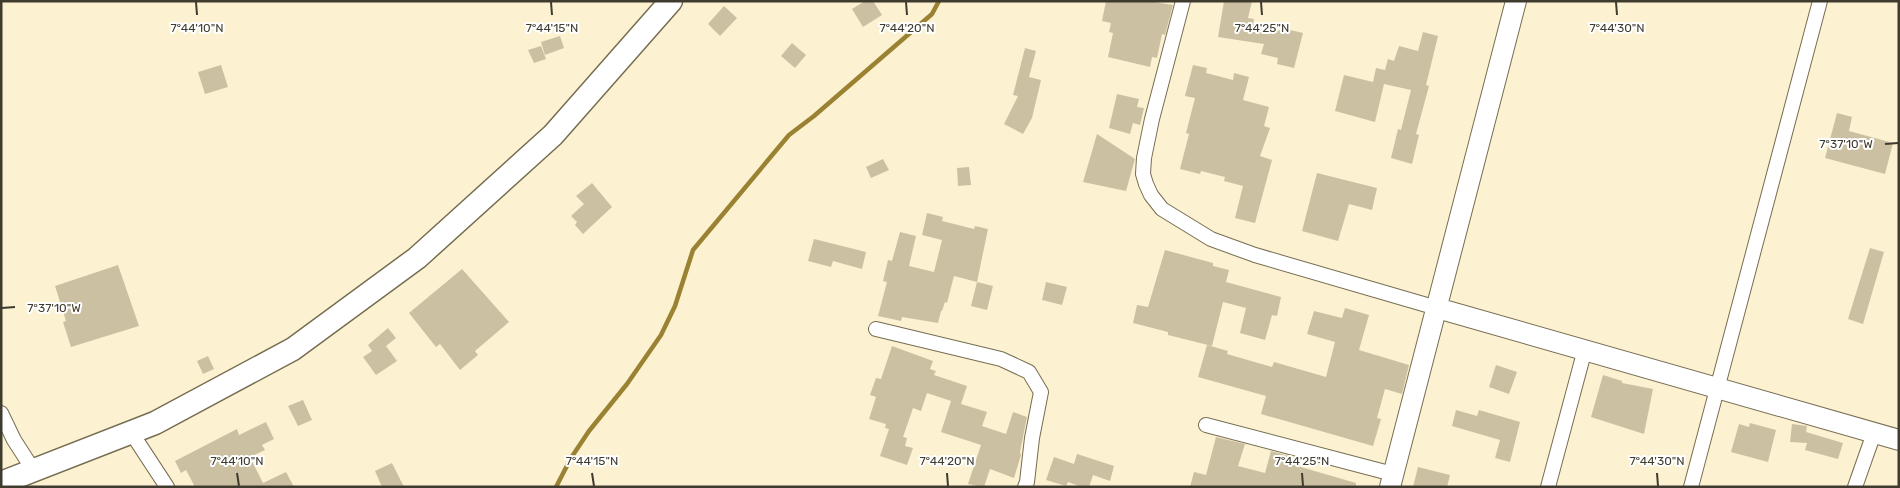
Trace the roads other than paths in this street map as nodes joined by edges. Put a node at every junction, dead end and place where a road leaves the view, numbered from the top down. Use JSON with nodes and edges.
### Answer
{"nodes":[{"id":1,"x":671,"y":1,"type":"edge"},
{"id":2,"x":1183,"y":1,"type":"edge"},
{"id":3,"x":1516,"y":1,"type":"edge"},
{"id":4,"x":1820,"y":1,"type":"edge"},
{"id":5,"x":1438,"y":308,"type":"junction"},
{"id":6,"x":876,"y":329,"type":"dead end"},
{"id":7,"x":1585,"y":349,"type":"junction"},
{"id":8,"x":1718,"y":389,"type":"junction"},
{"id":9,"x":1,"y":413,"type":"edge"},
{"id":10,"x":1206,"y":425,"type":"dead end"},
{"id":11,"x":131,"y":432,"type":"junction"},
{"id":12,"x":1874,"y":433,"type":"junction"},
{"id":13,"x":8,"y":440,"type":"edge"},
{"id":14,"x":1899,"y":440,"type":"edge"},
{"id":15,"x":34,"y":471,"type":"junction"},
{"id":16,"x":1391,"y":481,"type":"edge"},
{"id":17,"x":1,"y":483,"type":"edge"},
{"id":18,"x":167,"y":487,"type":"edge"},
{"id":19,"x":1025,"y":487,"type":"edge"},
{"id":20,"x":1548,"y":487,"type":"edge"},
{"id":21,"x":1691,"y":487,"type":"edge"},
{"id":22,"x":1856,"y":487,"type":"edge"}],
"edges":[{"from":1,"to":11,"type":"main road"},
{"from":2,"to":5,"type":"street"},
{"from":3,"to":5,"type":"street"},
{"from":4,"to":8,"type":"street"},
{"from":5,"to":7,"type":"street"},
{"from":5,"to":16,"type":"street"},
{"from":6,"to":19,"type":"street"},
{"from":7,"to":8,"type":"street"},
{"from":7,"to":20,"type":"street"},
{"from":8,"to":12,"type":"street"},
{"from":8,"to":21,"type":"street"},
{"from":9,"to":13,"type":"street"},
{"from":10,"to":16,"type":"street"},
{"from":11,"to":15,"type":"main road"},
{"from":11,"to":18,"type":"street"},
{"from":12,"to":14,"type":"street"},
{"from":12,"to":22,"type":"street"},
{"from":13,"to":15,"type":"street"},
{"from":15,"to":17,"type":"main road"}]}
